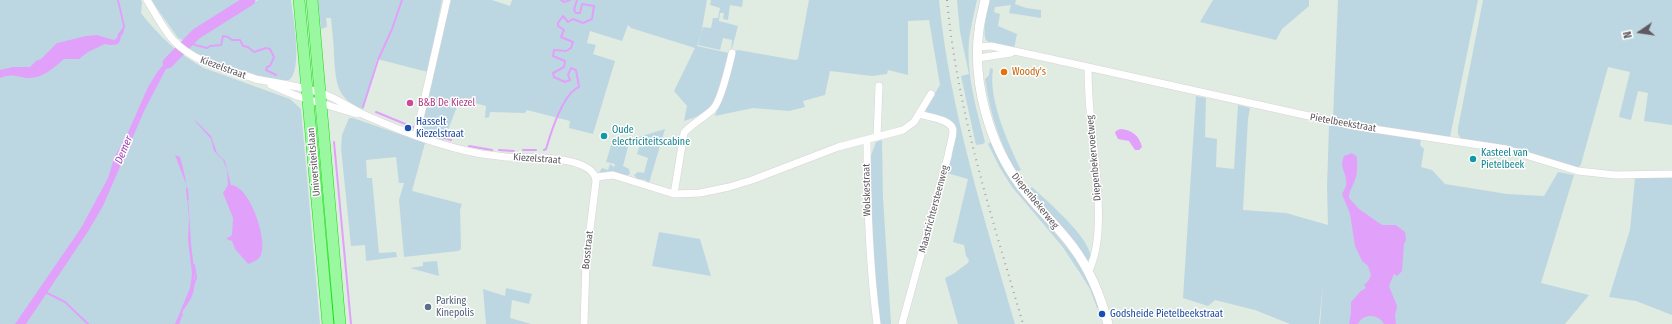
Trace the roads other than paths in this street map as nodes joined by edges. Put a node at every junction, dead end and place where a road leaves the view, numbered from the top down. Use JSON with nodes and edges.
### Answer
{"nodes":[{"id":1,"x":147,"y":0,"type":"edge"},
{"id":2,"x":299,"y":0,"type":"edge"},
{"id":3,"x":312,"y":0,"type":"edge"},
{"id":4,"x":447,"y":0,"type":"edge"},
{"id":5,"x":985,"y":0,"type":"edge"},
{"id":6,"x":978,"y":47,"type":"junction"},
{"id":7,"x":1016,"y":52,"type":"junction"},
{"id":8,"x":732,"y":53,"type":"dead end"},
{"id":9,"x":978,"y":58,"type":"junction"},
{"id":10,"x":1088,"y":67,"type":"junction"},
{"id":11,"x":255,"y":79,"type":"junction"},
{"id":12,"x":879,"y":86,"type":"dead end"},
{"id":13,"x":308,"y":94,"type":"junction"},
{"id":14,"x":931,"y":94,"type":"dead end"},
{"id":15,"x":320,"y":98,"type":"junction"},
{"id":16,"x":919,"y":114,"type":"junction"},
{"id":17,"x":365,"y":116,"type":"junction"},
{"id":18,"x":416,"y":136,"type":"junction"},
{"id":19,"x":877,"y":137,"type":"junction"},
{"id":20,"x":867,"y":140,"type":"junction"},
{"id":21,"x":1672,"y":174,"type":"edge"},
{"id":22,"x":596,"y":177,"type":"junction"},
{"id":23,"x":674,"y":194,"type":"junction"},
{"id":24,"x":1088,"y":272,"type":"junction"},
{"id":25,"x":328,"y":324,"type":"edge"},
{"id":26,"x":340,"y":324,"type":"edge"},
{"id":27,"x":584,"y":324,"type":"edge"},
{"id":28,"x":876,"y":324,"type":"edge"},
{"id":29,"x":902,"y":324,"type":"edge"},
{"id":30,"x":1108,"y":324,"type":"edge"}],
"edges":[{"from":1,"to":11,"type":"street","name":"Kiezelstraat"},
{"from":2,"to":13,"type":"highway","name":"Universiteitslaan"},
{"from":3,"to":15,"type":"highway","name":"Universiteitslaan"},
{"from":4,"to":18,"type":"street"},
{"from":5,"to":6,"type":"main road","name":"Diepenbekerweg"},
{"from":6,"to":7,"type":"street","name":"Pietelbeekstraat"},
{"from":6,"to":9,"type":"main road","name":"Diepenbekerweg"},
{"from":7,"to":9,"type":"street","name":"Pietelbeekstraat"},
{"from":7,"to":10,"type":"street","name":"Pietelbeekstraat"},
{"from":8,"to":23,"type":"street"},
{"from":9,"to":24,"type":"main road","name":"Diepenbekerweg"},
{"from":10,"to":21,"type":"street","name":"Pietelbeekstraat"},
{"from":10,"to":24,"type":"street","name":"Diepenbekervoetweg"},
{"from":11,"to":13,"type":"street","name":"Kiezelstraat"},
{"from":11,"to":13,"type":"street","name":"Kiezelstraat"},
{"from":12,"to":19,"type":"street"},
{"from":13,"to":15,"type":"street","name":"Kiezelstraat"},
{"from":13,"to":15,"type":"street","name":"Kiezelstraat"},
{"from":13,"to":25,"type":"highway","name":"Universiteitslaan"},
{"from":14,"to":16,"type":"street"},
{"from":15,"to":17,"type":"street","name":"Kiezelstraat"},
{"from":15,"to":17,"type":"street","name":"Kiezelstraat"},
{"from":15,"to":26,"type":"highway","name":"Universiteitslaan"},
{"from":16,"to":19,"type":"street"},
{"from":16,"to":29,"type":"street","name":"Maastrichtersteenweg"},
{"from":17,"to":18,"type":"street","name":"Kiezelstraat"},
{"from":18,"to":22,"type":"street","name":"Kiezelstraat"},
{"from":19,"to":20,"type":"street"},
{"from":20,"to":23,"type":"street"},
{"from":20,"to":28,"type":"street","name":"Wolskestraat"},
{"from":22,"to":23,"type":"street"},
{"from":22,"to":27,"type":"street","name":"Bosstraat"},
{"from":24,"to":30,"type":"main road","name":"Diepenbekerweg"}]}
